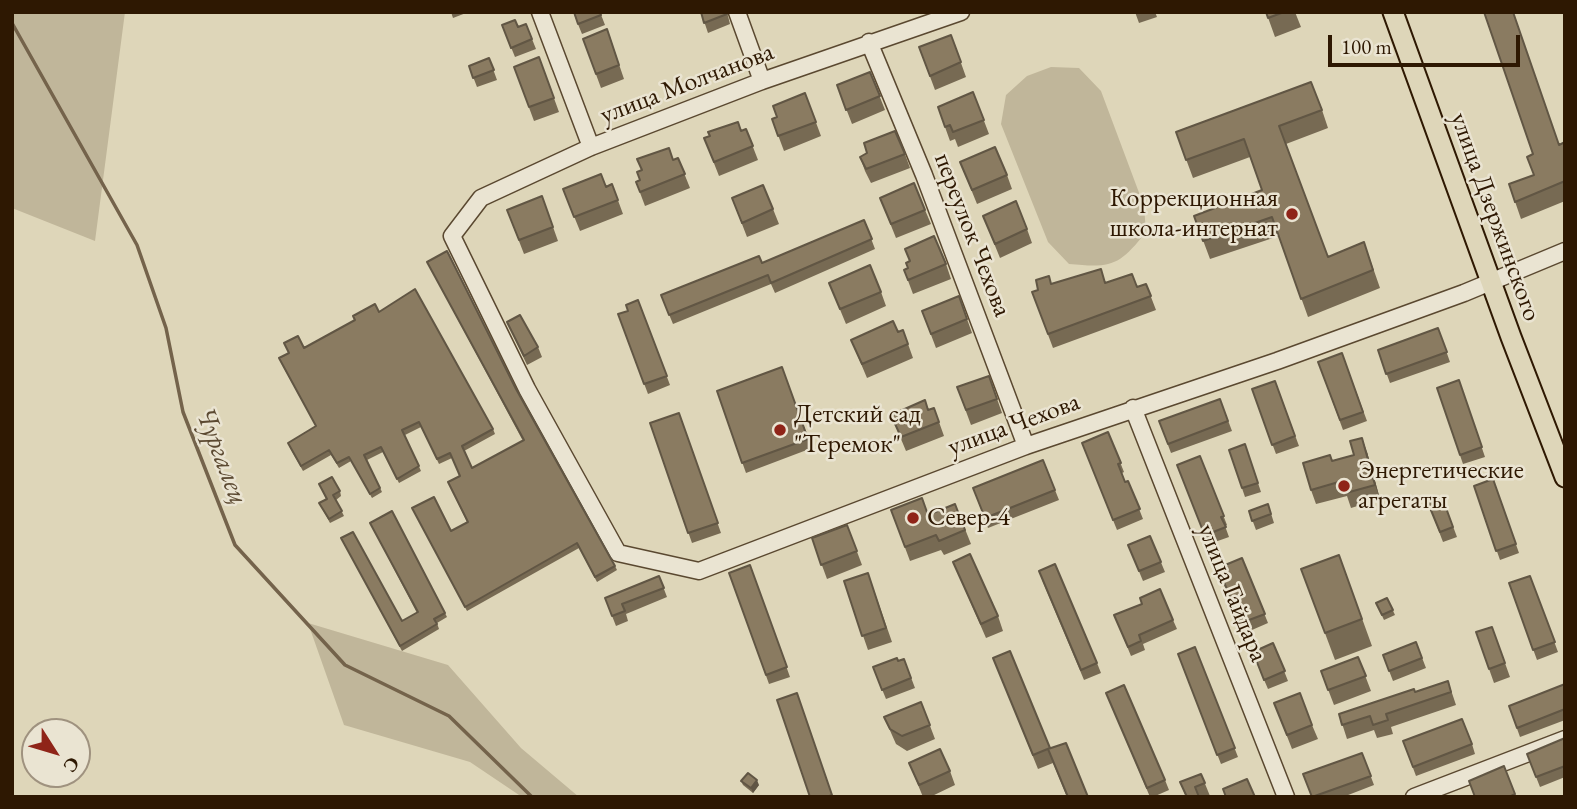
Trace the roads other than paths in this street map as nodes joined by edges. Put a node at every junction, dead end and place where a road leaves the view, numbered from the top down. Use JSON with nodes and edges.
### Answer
{"nodes":[{"id":1,"x":540,"y":12,"type":"edge"},
{"id":2,"x":737,"y":12,"type":"edge"},
{"id":3,"x":961,"y":12,"type":"edge"},
{"id":4,"x":1393,"y":12,"type":"edge"},
{"id":5,"x":869,"y":42,"type":"junction"},
{"id":6,"x":762,"y":81,"type":"junction"},
{"id":7,"x":591,"y":147,"type":"junction"},
{"id":8,"x":452,"y":236,"type":"joint"},
{"id":9,"x":1565,"y":251,"type":"edge"},
{"id":10,"x":1491,"y":282,"type":"junction"},
{"id":11,"x":1133,"y":408,"type":"junction"},
{"id":12,"x":1026,"y":446,"type":"junction"},
{"id":13,"x":1565,"y":477,"type":"edge"},
{"id":14,"x":1565,"y":739,"type":"edge"},
{"id":15,"x":1286,"y":797,"type":"edge"},
{"id":16,"x":1414,"y":797,"type":"edge"}],
"edges":[{"from":1,"to":7,"type":"street"},
{"from":2,"to":6,"type":"street"},
{"from":3,"to":5,"type":"street","name":"улица Молчанова"},
{"from":4,"to":10,"type":"main road","name":"улица Дзержинского"},
{"from":5,"to":6,"type":"street","name":"улица Молчанова"},
{"from":5,"to":12,"type":"street","name":"переулок Чехова"},
{"from":6,"to":7,"type":"street","name":"улица Молчанова"},
{"from":7,"to":8,"type":"street","name":"улица Молчанова"},
{"from":8,"to":12,"type":"street","name":"улица Чехова"},
{"from":9,"to":10,"type":"street","name":"улица Чехова"},
{"from":10,"to":11,"type":"street","name":"улица Чехова"},
{"from":10,"to":13,"type":"main road","name":"улица Дзержинского"},
{"from":11,"to":12,"type":"street","name":"улица Чехова"},
{"from":11,"to":15,"type":"street","name":"улица Гайдара"},
{"from":14,"to":16,"type":"street"}]}
